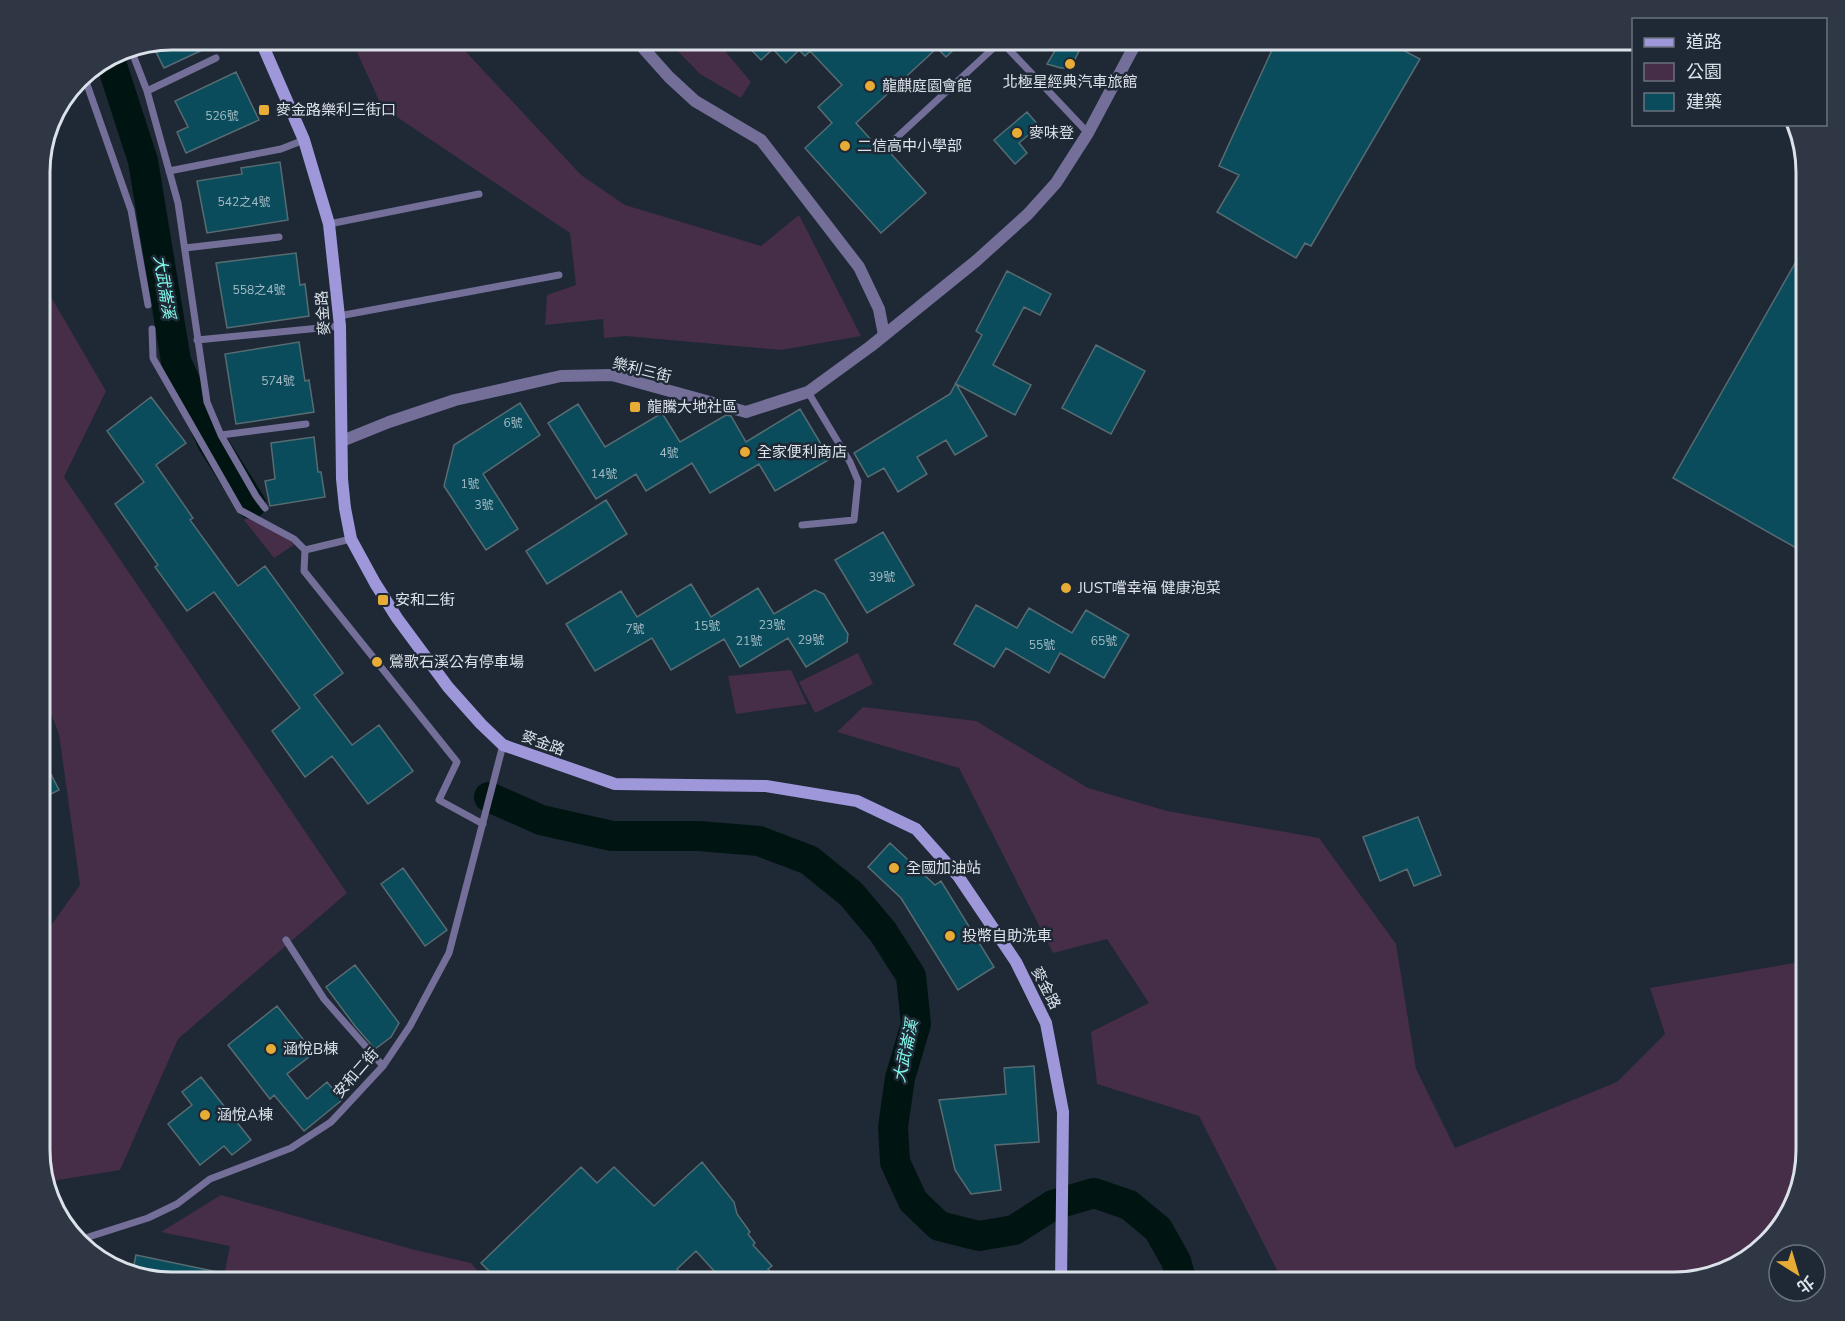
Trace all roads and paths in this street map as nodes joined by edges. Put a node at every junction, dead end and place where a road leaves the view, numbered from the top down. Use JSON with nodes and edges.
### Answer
{"nodes":[{"id":1,"x":265,"y":50,"type":"edge"},
{"id":2,"x":645,"y":50,"type":"edge"},
{"id":3,"x":989,"y":50,"type":"edge"},
{"id":4,"x":1009,"y":50,"type":"edge"},
{"id":5,"x":1132,"y":50,"type":"edge"},
{"id":6,"x":133,"y":56,"type":"edge"},
{"id":7,"x":216,"y":58,"type":"dead end"},
{"id":8,"x":87,"y":84,"type":"edge"},
{"id":9,"x":147,"y":91,"type":"junction"},
{"id":10,"x":1088,"y":133,"type":"junction"},
{"id":11,"x":304,"y":140,"type":"junction"},
{"id":12,"x":894,"y":140,"type":"dead end"},
{"id":13,"x":170,"y":171,"type":"junction"},
{"id":14,"x":479,"y":194,"type":"dead end"},
{"id":15,"x":329,"y":224,"type":"junction"},
{"id":16,"x":279,"y":237,"type":"dead end"},
{"id":17,"x":185,"y":248,"type":"junction"},
{"id":18,"x":559,"y":274,"type":"dead end"},
{"id":19,"x":148,"y":305,"type":"dead end"},
{"id":20,"x":340,"y":321,"type":"junction"},
{"id":21,"x":152,"y":329,"type":"dead end"},
{"id":22,"x":884,"y":335,"type":"junction"},
{"id":23,"x":197,"y":340,"type":"junction"},
{"id":24,"x":808,"y":392,"type":"junction"},
{"id":25,"x":306,"y":424,"type":"dead end"},
{"id":26,"x":221,"y":435,"type":"junction"},
{"id":27,"x":342,"y":441,"type":"junction"},
{"id":28,"x":265,"y":508,"type":"dead end"},
{"id":29,"x":802,"y":525,"type":"dead end"},
{"id":30,"x":351,"y":539,"type":"junction"},
{"id":31,"x":305,"y":550,"type":"junction"},
{"id":32,"x":503,"y":745,"type":"junction"},
{"id":33,"x":483,"y":824,"type":"junction"},
{"id":34,"x":286,"y":940,"type":"dead end"},
{"id":35,"x":382,"y":1066,"type":"junction"},
{"id":36,"x":87,"y":1238,"type":"edge"},
{"id":37,"x":1062,"y":1272,"type":"edge"}],
"edges":[{"from":1,"to":11,"type":"street","name":"麥金路"},
{"from":2,"to":22,"type":"street"},
{"from":3,"to":12,"type":"lane"},
{"from":4,"to":10,"type":"lane"},
{"from":5,"to":10,"type":"street","name":"樂利三街"},
{"from":6,"to":9,"type":"lane"},
{"from":7,"to":9,"type":"lane"},
{"from":8,"to":19,"type":"lane"},
{"from":9,"to":13,"type":"lane"},
{"from":10,"to":22,"type":"street","name":"樂利三街"},
{"from":11,"to":13,"type":"lane"},
{"from":11,"to":15,"type":"street","name":"麥金路"},
{"from":13,"to":17,"type":"lane"},
{"from":14,"to":15,"type":"lane"},
{"from":15,"to":20,"type":"street","name":"麥金路"},
{"from":16,"to":17,"type":"lane"},
{"from":17,"to":23,"type":"lane"},
{"from":18,"to":20,"type":"lane"},
{"from":20,"to":23,"type":"lane"},
{"from":20,"to":27,"type":"street","name":"麥金路"},
{"from":21,"to":31,"type":"lane"},
{"from":22,"to":24,"type":"street","name":"樂利三街"},
{"from":23,"to":26,"type":"lane"},
{"from":24,"to":27,"type":"street","name":"樂利三街"},
{"from":24,"to":29,"type":"lane"},
{"from":25,"to":26,"type":"lane"},
{"from":26,"to":28,"type":"lane"},
{"from":27,"to":30,"type":"street","name":"麥金路"},
{"from":30,"to":31,"type":"lane"},
{"from":30,"to":32,"type":"street","name":"麥金路"},
{"from":31,"to":33,"type":"lane"},
{"from":32,"to":33,"type":"lane","name":"安和二街"},
{"from":32,"to":37,"type":"street","name":"麥金路"},
{"from":33,"to":35,"type":"lane","name":"安和二街"},
{"from":34,"to":35,"type":"lane"},
{"from":35,"to":36,"type":"lane","name":"安和二街"}]}
